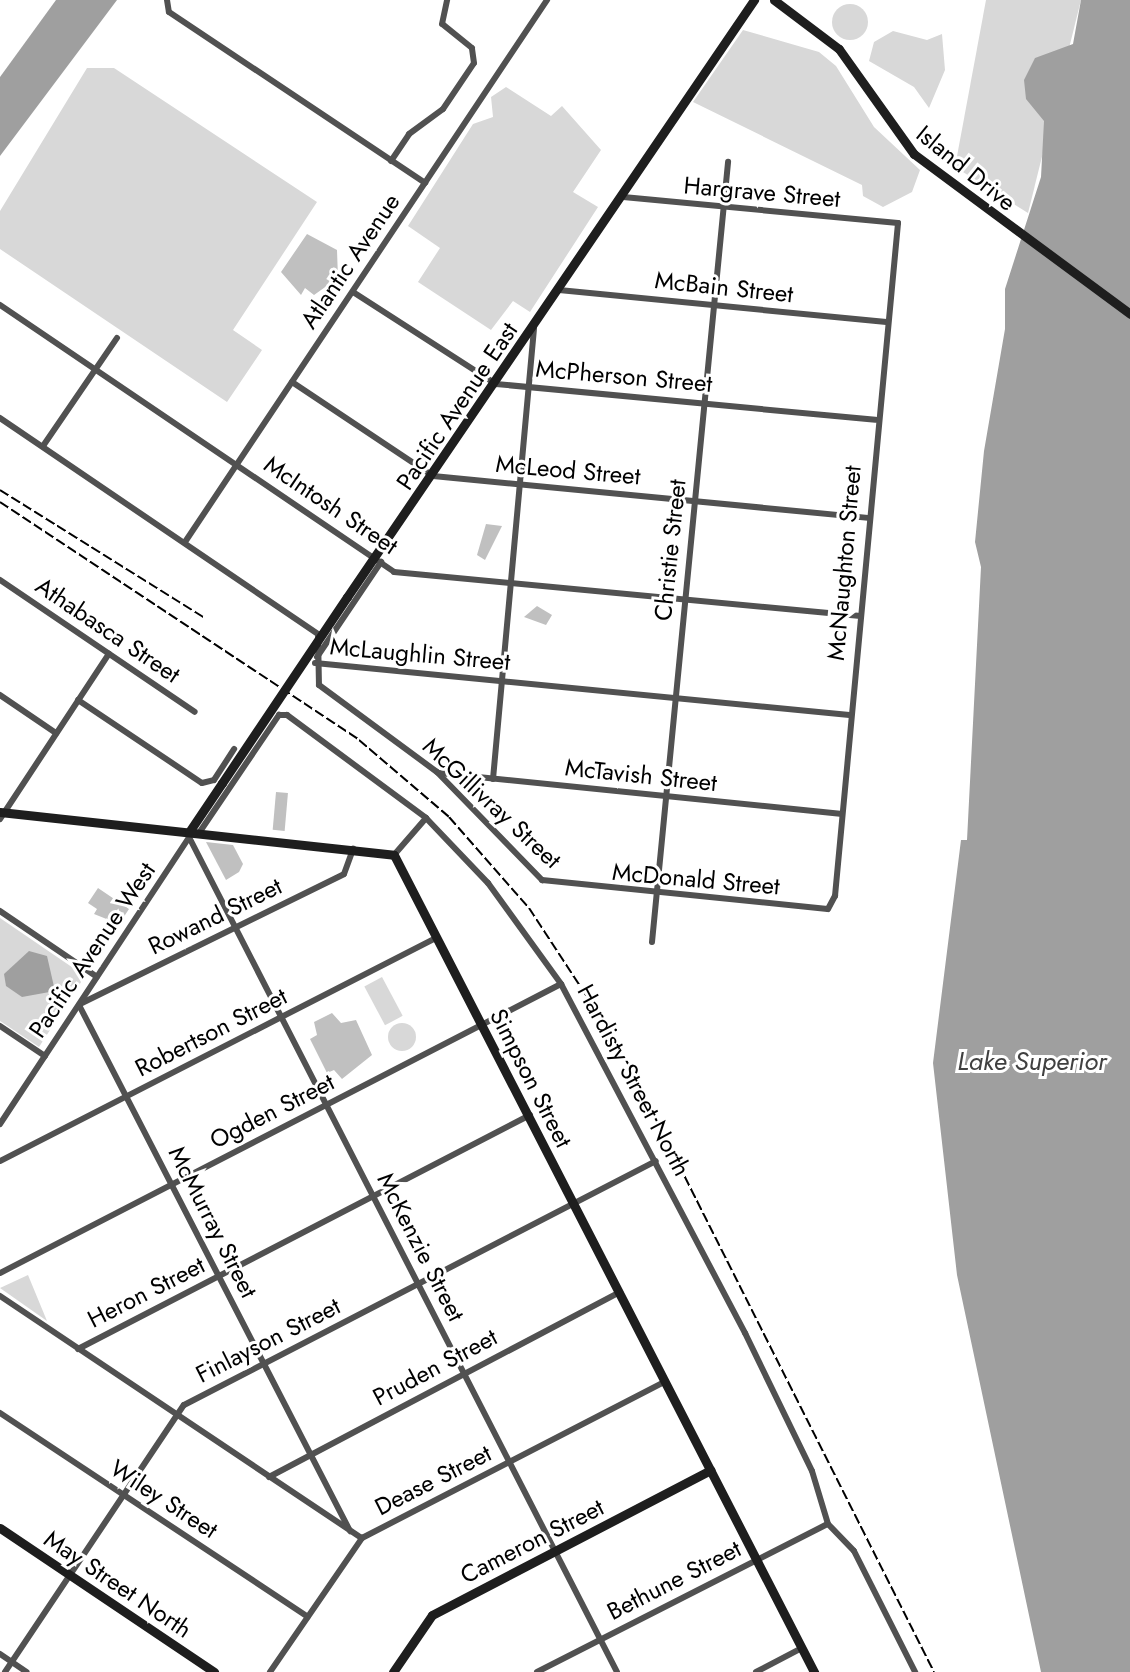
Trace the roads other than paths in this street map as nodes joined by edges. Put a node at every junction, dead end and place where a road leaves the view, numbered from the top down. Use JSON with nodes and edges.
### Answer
{"nodes":[{"id":1,"x":167,"y":0,"type":"edge"},
{"id":2,"x":447,"y":0,"type":"edge"},
{"id":3,"x":547,"y":0,"type":"edge"},
{"id":4,"x":754,"y":0,"type":"edge"},
{"id":5,"x":774,"y":0,"type":"edge"},
{"id":6,"x":391,"y":161,"type":"junction"},
{"id":7,"x":728,"y":162,"type":"dead end"},
{"id":8,"x":425,"y":183,"type":"junction"},
{"id":9,"x":623,"y":197,"type":"junction"},
{"id":10,"x":722,"y":207,"type":"junction"},
{"id":11,"x":898,"y":223,"type":"joint"},
{"id":12,"x":559,"y":290,"type":"junction"},
{"id":13,"x":354,"y":292,"type":"junction"},
{"id":14,"x":0,"y":304,"type":"edge"},
{"id":15,"x":712,"y":305,"type":"junction"},
{"id":16,"x":1130,"y":314,"type":"edge"},
{"id":17,"x":886,"y":322,"type":"junction"},
{"id":18,"x":534,"y":328,"type":"junction"},
{"id":19,"x":117,"y":338,"type":"dead end"},
{"id":20,"x":96,"y":369,"type":"junction"},
{"id":21,"x":292,"y":382,"type":"junction"},
{"id":22,"x":496,"y":384,"type":"junction"},
{"id":23,"x":530,"y":386,"type":"junction"},
{"id":24,"x":703,"y":403,"type":"junction"},
{"id":25,"x":0,"y":418,"type":"edge"},
{"id":26,"x":876,"y":420,"type":"junction"},
{"id":27,"x":43,"y":446,"type":"junction"},
{"id":28,"x":237,"y":464,"type":"junction"},
{"id":29,"x":433,"y":477,"type":"junction"},
{"id":30,"x":520,"y":485,"type":"junction"},
{"id":31,"x":694,"y":501,"type":"junction"},
{"id":32,"x":868,"y":518,"type":"junction"},
{"id":33,"x":185,"y":542,"type":"junction"},
{"id":34,"x":378,"y":559,"type":"junction"},
{"id":35,"x":0,"y":580,"type":"edge"},
{"id":36,"x":510,"y":584,"type":"junction"},
{"id":37,"x":684,"y":599,"type":"junction"},
{"id":38,"x":858,"y":616,"type":"junction"},
{"id":39,"x":109,"y":654,"type":"junction"},
{"id":40,"x":315,"y":661,"type":"junction"},
{"id":41,"x":501,"y":681,"type":"junction"},
{"id":42,"x":0,"y":695,"type":"edge"},
{"id":43,"x":674,"y":698,"type":"junction"},
{"id":44,"x":78,"y":700,"type":"junction"},
{"id":45,"x":195,"y":712,"type":"dead end"},
{"id":46,"x":849,"y":715,"type":"junction"},
{"id":47,"x":56,"y":733,"type":"junction"},
{"id":48,"x":234,"y":750,"type":"dead end"},
{"id":49,"x":437,"y":772,"type":"junction"},
{"id":50,"x":493,"y":779,"type":"junction"},
{"id":51,"x":665,"y":796,"type":"junction"},
{"id":52,"x":1,"y":813,"type":"edge"},
{"id":53,"x":841,"y":814,"type":"junction"},
{"id":54,"x":426,"y":818,"type":"junction"},
{"id":55,"x":192,"y":835,"type":"junction"},
{"id":56,"x":353,"y":849,"type":"junction"},
{"id":57,"x":394,"y":855,"type":"junction"},
{"id":58,"x":556,"y":886,"type":"joint"},
{"id":59,"x":656,"y":894,"type":"junction"},
{"id":60,"x":831,"y":906,"type":"joint"},
{"id":61,"x":0,"y":911,"type":"edge"},
{"id":62,"x":235,"y":928,"type":"junction"},
{"id":63,"x":439,"y":936,"type":"junction"},
{"id":64,"x":652,"y":942,"type":"dead end"},
{"id":65,"x":97,"y":976,"type":"junction"},
{"id":66,"x":561,"y":984,"type":"junction"},
{"id":67,"x":79,"y":1005,"type":"junction"},
{"id":68,"x":281,"y":1018,"type":"junction"},
{"id":69,"x":482,"y":1025,"type":"junction"},
{"id":70,"x":0,"y":1026,"type":"edge"},
{"id":71,"x":45,"y":1056,"type":"junction"},
{"id":72,"x":127,"y":1097,"type":"junction"},
{"id":73,"x":326,"y":1105,"type":"junction"},
{"id":74,"x":530,"y":1115,"type":"junction"},
{"id":75,"x":0,"y":1124,"type":"edge"},
{"id":76,"x":0,"y":1161,"type":"edge"},
{"id":77,"x":656,"y":1161,"type":"junction"},
{"id":78,"x":172,"y":1185,"type":"junction"},
{"id":79,"x":373,"y":1194,"type":"junction"},
{"id":80,"x":575,"y":1203,"type":"junction"},
{"id":81,"x":0,"y":1273,"type":"edge"},
{"id":82,"x":219,"y":1275,"type":"junction"},
{"id":83,"x":419,"y":1284,"type":"junction"},
{"id":84,"x":620,"y":1292,"type":"junction"},
{"id":85,"x":0,"y":1296,"type":"edge"},
{"id":86,"x":78,"y":1349,"type":"junction"},
{"id":87,"x":263,"y":1363,"type":"junction"},
{"id":88,"x":464,"y":1373,"type":"junction"},
{"id":89,"x":666,"y":1381,"type":"junction"},
{"id":90,"x":0,"y":1413,"type":"edge"},
{"id":91,"x":177,"y":1415,"type":"junction"},
{"id":92,"x":314,"y":1453,"type":"junction"},
{"id":93,"x":509,"y":1463,"type":"junction"},
{"id":94,"x":711,"y":1470,"type":"junction"},
{"id":95,"x":269,"y":1477,"type":"junction"},
{"id":96,"x":123,"y":1496,"type":"junction"},
{"id":97,"x":828,"y":1524,"type":"junction"},
{"id":98,"x":0,"y":1528,"type":"edge"},
{"id":99,"x":350,"y":1531,"type":"junction"},
{"id":100,"x":362,"y":1538,"type":"junction"},
{"id":101,"x":554,"y":1551,"type":"junction"},
{"id":102,"x":756,"y":1559,"type":"junction"},
{"id":103,"x":70,"y":1575,"type":"junction"},
{"id":104,"x":308,"y":1617,"type":"junction"},
{"id":105,"x":600,"y":1639,"type":"junction"},
{"id":106,"x":802,"y":1648,"type":"junction"},
{"id":107,"x":0,"y":1654,"type":"edge"},
{"id":108,"x":12,"y":1662,"type":"junction"},
{"id":109,"x":5,"y":1672,"type":"edge"},
{"id":110,"x":27,"y":1672,"type":"edge"},
{"id":111,"x":214,"y":1672,"type":"edge"},
{"id":112,"x":270,"y":1672,"type":"edge"},
{"id":113,"x":393,"y":1672,"type":"edge"},
{"id":114,"x":537,"y":1672,"type":"edge"},
{"id":115,"x":617,"y":1672,"type":"edge"},
{"id":116,"x":756,"y":1672,"type":"edge"},
{"id":117,"x":814,"y":1672,"type":"edge"},
{"id":118,"x":915,"y":1672,"type":"edge"}],
"edges":[{"from":1,"to":6,"type":"street"},
{"from":2,"to":6,"type":"street"},
{"from":3,"to":8,"type":"street","name":"Atlantic Avenue"},
{"from":4,"to":9,"type":"street","name":"Pacific Avenue East"},
{"from":5,"to":16,"type":"street","name":"Island Drive"},
{"from":6,"to":8,"type":"street"},
{"from":7,"to":10,"type":"street","name":"Christie Street"},
{"from":8,"to":13,"type":"street","name":"Atlantic Avenue"},
{"from":9,"to":10,"type":"street","name":"Hargrave Street"},
{"from":9,"to":12,"type":"street","name":"Pacific Avenue East"},
{"from":10,"to":11,"type":"street","name":"Hargrave Street"},
{"from":10,"to":15,"type":"street","name":"Christie Street"},
{"from":11,"to":17,"type":"street","name":"McNaughton Street"},
{"from":12,"to":15,"type":"street","name":"McBain Street"},
{"from":12,"to":18,"type":"street","name":"Pacific Avenue East"},
{"from":13,"to":21,"type":"street","name":"Atlantic Avenue"},
{"from":13,"to":22,"type":"street","name":"McPherson Street"},
{"from":14,"to":20,"type":"street","name":"McIntosh Street"},
{"from":15,"to":17,"type":"street","name":"McBain Street"},
{"from":15,"to":24,"type":"street","name":"Christie Street"},
{"from":17,"to":26,"type":"street","name":"McNaughton Street"},
{"from":18,"to":22,"type":"street","name":"Pacific Avenue East"},
{"from":18,"to":23,"type":"street"},
{"from":19,"to":20,"type":"street"},
{"from":20,"to":27,"type":"street"},
{"from":20,"to":28,"type":"street","name":"McIntosh Street"},
{"from":21,"to":28,"type":"street","name":"Atlantic Avenue"},
{"from":21,"to":29,"type":"street","name":"McLeod Street"},
{"from":22,"to":23,"type":"street","name":"McPherson Street"},
{"from":22,"to":29,"type":"street","name":"Pacific Avenue East"},
{"from":23,"to":24,"type":"street","name":"McPherson Street"},
{"from":23,"to":30,"type":"street"},
{"from":24,"to":26,"type":"street","name":"McPherson Street"},
{"from":24,"to":31,"type":"street","name":"Christie Street"},
{"from":25,"to":27,"type":"street","name":"McLaughlin Street"},
{"from":26,"to":32,"type":"street","name":"McNaughton Street"},
{"from":27,"to":33,"type":"street","name":"McLaughlin Street"},
{"from":28,"to":33,"type":"street","name":"Atlantic Avenue"},
{"from":28,"to":34,"type":"street","name":"McIntosh Street"},
{"from":29,"to":30,"type":"street","name":"McLeod Street"},
{"from":29,"to":34,"type":"street","name":"Pacific Avenue East"},
{"from":30,"to":31,"type":"street","name":"McLeod Street"},
{"from":30,"to":36,"type":"street"},
{"from":31,"to":32,"type":"street","name":"McLeod Street"},
{"from":31,"to":37,"type":"street","name":"Christie Street"},
{"from":32,"to":38,"type":"street","name":"McNaughton Street"},
{"from":33,"to":40,"type":"street","name":"McLaughlin Street"},
{"from":34,"to":36,"type":"street","name":"McIntosh Street"},
{"from":34,"to":40,"type":"street"},
{"from":34,"to":55,"type":"street","name":"Pacific Avenue East","bridge":true},
{"from":35,"to":39,"type":"street","name":"Athabasca Street"},
{"from":36,"to":37,"type":"street","name":"McIntosh Street"},
{"from":36,"to":41,"type":"street"},
{"from":37,"to":38,"type":"street","name":"McIntosh Street"},
{"from":37,"to":43,"type":"street","name":"Christie Street"},
{"from":38,"to":46,"type":"street","name":"McNaughton Street"},
{"from":39,"to":44,"type":"street"},
{"from":39,"to":45,"type":"street","name":"Athabasca Street"},
{"from":40,"to":41,"type":"street","name":"McLaughlin Street"},
{"from":40,"to":49,"type":"street","name":"McGillivray Street"},
{"from":41,"to":43,"type":"street","name":"McLaughlin Street"},
{"from":41,"to":50,"type":"street"},
{"from":42,"to":47,"type":"street"},
{"from":43,"to":46,"type":"street","name":"McLaughlin Street"},
{"from":43,"to":51,"type":"street","name":"Christie Street"},
{"from":44,"to":47,"type":"street"},
{"from":44,"to":48,"type":"street"},
{"from":46,"to":53,"type":"street","name":"McNaughton Street"},
{"from":47,"to":52,"type":"street"},
{"from":49,"to":50,"type":"street","name":"McTavish Street"},
{"from":49,"to":58,"type":"street","name":"McGillivray Street"},
{"from":50,"to":51,"type":"street","name":"McTavish Street"},
{"from":51,"to":53,"type":"street","name":"McTavish Street"},
{"from":51,"to":59,"type":"street","name":"Christie Street"},
{"from":52,"to":55,"type":"street"},
{"from":53,"to":60,"type":"street","name":"McNaughton Street"},
{"from":54,"to":55,"type":"street","name":"Hardisty Street North"},
{"from":54,"to":57,"type":"street"},
{"from":54,"to":66,"type":"street","name":"Hardisty Street North"},
{"from":55,"to":56,"type":"street"},
{"from":55,"to":62,"type":"street","name":"McKenzie Street"},
{"from":55,"to":65,"type":"street","name":"Pacific Avenue West"},
{"from":56,"to":57,"type":"street"},
{"from":56,"to":62,"type":"street","name":"Rowand Street"},
{"from":57,"to":63,"type":"street","name":"Simpson Street"},
{"from":58,"to":59,"type":"street","name":"McDonald Street"},
{"from":59,"to":60,"type":"street","name":"McDonald Street"},
{"from":59,"to":64,"type":"street","name":"Christie Street"},
{"from":61,"to":65,"type":"street"},
{"from":62,"to":67,"type":"street","name":"Rowand Street"},
{"from":62,"to":68,"type":"street","name":"McKenzie Street"},
{"from":63,"to":68,"type":"street","name":"Robertson Street"},
{"from":63,"to":69,"type":"street","name":"Simpson Street"},
{"from":65,"to":67,"type":"street","name":"Pacific Avenue West"},
{"from":66,"to":69,"type":"street","name":"Ogden Street"},
{"from":66,"to":77,"type":"street","name":"Hardisty Street North"},
{"from":67,"to":71,"type":"street","name":"Pacific Avenue West"},
{"from":67,"to":72,"type":"street","name":"McMurray Street"},
{"from":68,"to":72,"type":"street","name":"Robertson Street"},
{"from":68,"to":73,"type":"street","name":"McKenzie Street"},
{"from":69,"to":73,"type":"street","name":"Ogden Street"},
{"from":69,"to":74,"type":"street","name":"Simpson Street"},
{"from":70,"to":71,"type":"street"},
{"from":71,"to":75,"type":"street","name":"Pacific Avenue West"},
{"from":72,"to":76,"type":"street","name":"Robertson Street"},
{"from":72,"to":78,"type":"street","name":"McMurray Street"},
{"from":73,"to":78,"type":"street","name":"Ogden Street"},
{"from":73,"to":79,"type":"street","name":"McKenzie Street"},
{"from":74,"to":79,"type":"street","name":"Heron Street"},
{"from":74,"to":80,"type":"street","name":"Simpson Street"},
{"from":77,"to":80,"type":"street","name":"Finlayson Street"},
{"from":77,"to":97,"type":"street","name":"Hardisty Street North"},
{"from":78,"to":81,"type":"street","name":"Ogden Street"},
{"from":78,"to":82,"type":"street","name":"McMurray Street"},
{"from":79,"to":82,"type":"street","name":"Heron Street"},
{"from":79,"to":83,"type":"street","name":"McKenzie Street"},
{"from":80,"to":83,"type":"street","name":"Finlayson Street"},
{"from":80,"to":84,"type":"street","name":"Simpson Street"},
{"from":82,"to":86,"type":"street","name":"Heron Street"},
{"from":82,"to":87,"type":"street","name":"McMurray Street"},
{"from":83,"to":87,"type":"street","name":"Finlayson Street"},
{"from":83,"to":88,"type":"street","name":"McKenzie Street"},
{"from":84,"to":88,"type":"street","name":"Pruden Street"},
{"from":84,"to":89,"type":"street","name":"Simpson Street"},
{"from":85,"to":86,"type":"street"},
{"from":86,"to":91,"type":"street"},
{"from":87,"to":91,"type":"street","name":"Finlayson Street"},
{"from":87,"to":92,"type":"street","name":"McMurray Street"},
{"from":88,"to":92,"type":"street","name":"Pruden Street"},
{"from":88,"to":93,"type":"street","name":"McKenzie Street"},
{"from":89,"to":93,"type":"street","name":"Dease Street"},
{"from":89,"to":94,"type":"street","name":"Simpson Street"},
{"from":90,"to":96,"type":"street","name":"Wiley Street"},
{"from":91,"to":95,"type":"street"},
{"from":91,"to":96,"type":"street","name":"Finlayson Street"},
{"from":92,"to":95,"type":"street","name":"Pruden Street"},
{"from":92,"to":99,"type":"street","name":"McMurray Street"},
{"from":93,"to":100,"type":"street","name":"Dease Street"},
{"from":93,"to":101,"type":"street","name":"McKenzie Street"},
{"from":94,"to":101,"type":"street","name":"Cameron Street"},
{"from":94,"to":102,"type":"street","name":"Simpson Street"},
{"from":95,"to":99,"type":"street"},
{"from":96,"to":103,"type":"street","name":"Finlayson Street"},
{"from":96,"to":104,"type":"street","name":"Wiley Street"},
{"from":97,"to":102,"type":"street","name":"Bethune Street"},
{"from":97,"to":118,"type":"street","name":"Hardisty Street North"},
{"from":98,"to":103,"type":"street","name":"May Street North"},
{"from":99,"to":100,"type":"street"},
{"from":100,"to":104,"type":"street","name":"Dease Street"},
{"from":101,"to":105,"type":"street","name":"McKenzie Street"},
{"from":101,"to":113,"type":"street","name":"Cameron Street"},
{"from":102,"to":105,"type":"street","name":"Bethune Street"},
{"from":102,"to":106,"type":"street","name":"Simpson Street"},
{"from":103,"to":108,"type":"street","name":"Finlayson Street"},
{"from":103,"to":111,"type":"street","name":"May Street North"},
{"from":104,"to":112,"type":"street","name":"Dease Street"},
{"from":105,"to":114,"type":"street","name":"Bethune Street"},
{"from":105,"to":115,"type":"street","name":"McKenzie Street"},
{"from":106,"to":116,"type":"street"},
{"from":106,"to":117,"type":"street","name":"Simpson Street"},
{"from":107,"to":108,"type":"street"},
{"from":108,"to":109,"type":"street","name":"Finlayson Street"},
{"from":108,"to":110,"type":"street"}]}
